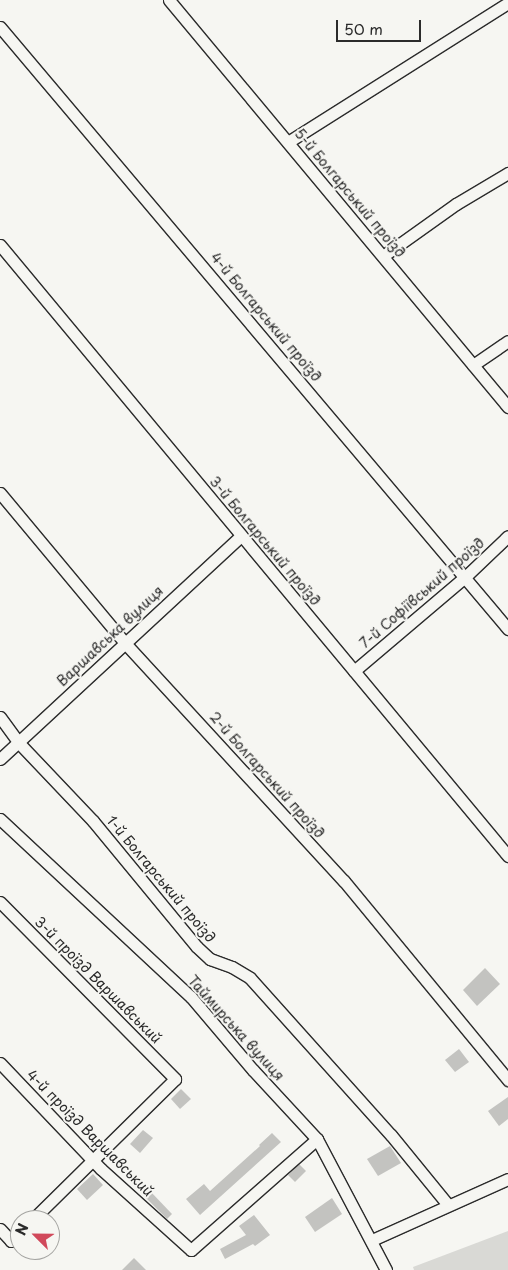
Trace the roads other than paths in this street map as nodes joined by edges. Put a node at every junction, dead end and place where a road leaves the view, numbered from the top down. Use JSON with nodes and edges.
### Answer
{"nodes":[{"id":1,"x":169,"y":0,"type":"edge"},
{"id":2,"x":508,"y":3,"type":"edge"},
{"id":3,"x":0,"y":27,"type":"edge"},
{"id":4,"x":288,"y":142,"type":"junction"},
{"id":5,"x":508,"y":173,"type":"edge"},
{"id":6,"x":0,"y":245,"type":"edge"},
{"id":7,"x":383,"y":256,"type":"junction"},
{"id":8,"x":508,"y":341,"type":"edge"},
{"id":9,"x":473,"y":365,"type":"junction"},
{"id":10,"x":508,"y":407,"type":"edge"},
{"id":11,"x":0,"y":493,"type":"edge"},
{"id":12,"x":241,"y":536,"type":"junction"},
{"id":13,"x":508,"y":536,"type":"edge"},
{"id":14,"x":465,"y":577,"type":"junction"},
{"id":15,"x":508,"y":629,"type":"edge"},
{"id":16,"x":124,"y":642,"type":"junction"},
{"id":17,"x":354,"y":671,"type":"junction"},
{"id":18,"x":0,"y":717,"type":"edge"},
{"id":19,"x":18,"y":742,"type":"junction"},
{"id":20,"x":0,"y":759,"type":"edge"},
{"id":21,"x":0,"y":818,"type":"edge"},
{"id":22,"x":508,"y":856,"type":"edge"},
{"id":23,"x":0,"y":902,"type":"edge"},
{"id":24,"x":0,"y":1064,"type":"edge"},
{"id":25,"x":508,"y":1080,"type":"edge"},
{"id":26,"x":317,"y":1139,"type":"junction"},
{"id":27,"x":93,"y":1158,"type":"junction"},
{"id":28,"x":508,"y":1179,"type":"edge"},
{"id":29,"x":448,"y":1205,"type":"junction"},
{"id":30,"x":42,"y":1210,"type":"edge"},
{"id":31,"x":0,"y":1229,"type":"edge"},
{"id":32,"x":10,"y":1240,"type":"edge"},
{"id":33,"x":372,"y":1240,"type":"junction"},
{"id":34,"x":386,"y":1270,"type":"edge"}],
"edges":[{"from":1,"to":4,"type":"street","name":"5-й Болгарський проїзд"},
{"from":2,"to":4,"type":"street"},
{"from":3,"to":14,"type":"street","name":"4-й Болгарський проїзд"},
{"from":4,"to":7,"type":"street","name":"5-й Болгарський проїзд"},
{"from":5,"to":7,"type":"street"},
{"from":6,"to":12,"type":"street","name":"3-й Болгарський проїзд"},
{"from":7,"to":9,"type":"street","name":"5-й Болгарський проїзд"},
{"from":8,"to":9,"type":"street"},
{"from":9,"to":10,"type":"street","name":"5-й Болгарський проїзд"},
{"from":11,"to":16,"type":"street","name":"2-й Болгарський проїзд"},
{"from":12,"to":16,"type":"street","name":"Варшавська вулиця"},
{"from":12,"to":17,"type":"street","name":"3-й Болгарський проїзд"},
{"from":13,"to":14,"type":"street","name":"7-й Софіївський проїзд"},
{"from":14,"to":15,"type":"street","name":"4-й Болгарський проїзд"},
{"from":14,"to":17,"type":"street","name":"7-й Софіївський проїзд"},
{"from":16,"to":19,"type":"street","name":"Варшавська вулиця"},
{"from":16,"to":25,"type":"street","name":"2-й Болгарський проїзд"},
{"from":17,"to":22,"type":"street","name":"3-й Болгарський проїзд"},
{"from":18,"to":19,"type":"street","name":"1-й Болгарський проїзд"},
{"from":19,"to":20,"type":"street","name":"Варшавська вулиця"},
{"from":19,"to":29,"type":"street","name":"1-й Болгарський проїзд"},
{"from":21,"to":26,"type":"street","name":"Таймирська вулиця"},
{"from":23,"to":27,"type":"street","name":"3-й проїзд Варшавський"},
{"from":24,"to":27,"type":"street","name":"4-й проїзд Варшавський"},
{"from":26,"to":27,"type":"street","name":"4-й проїзд Варшавський"},
{"from":26,"to":33,"type":"street","name":"Таймирська вулиця"},
{"from":27,"to":30,"type":"street"},
{"from":28,"to":29,"type":"street"},
{"from":29,"to":33,"type":"street"},
{"from":31,"to":32,"type":"street"},
{"from":33,"to":34,"type":"street","name":"Таймирська вулиця"}]}
